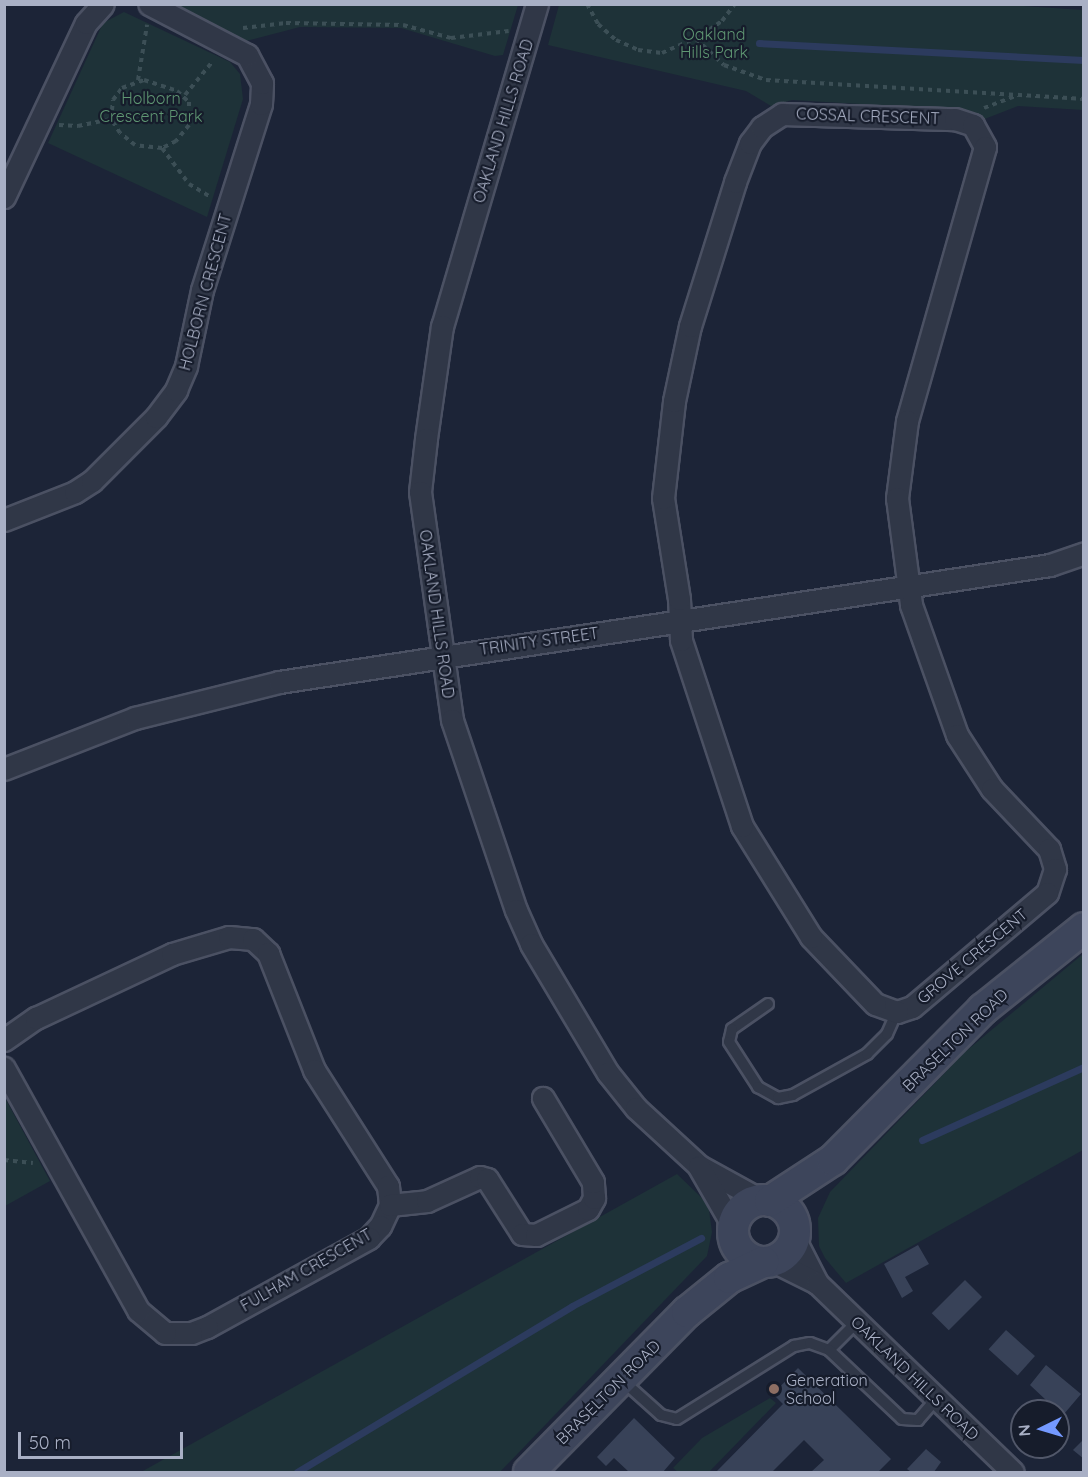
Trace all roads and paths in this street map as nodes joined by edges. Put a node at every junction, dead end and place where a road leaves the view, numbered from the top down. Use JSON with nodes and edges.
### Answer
{"nodes":[{"id":1,"x":103,"y":4,"type":"edge"},
{"id":2,"x":537,"y":4,"type":"edge"},
{"id":3,"x":562,"y":4,"type":"edge"},
{"id":4,"x":579,"y":4,"type":"edge"},
{"id":5,"x":587,"y":4,"type":"edge"},
{"id":6,"x":735,"y":4,"type":"edge"},
{"id":7,"x":153,"y":6,"type":"edge"},
{"id":8,"x":529,"y":35,"type":"junction"},
{"id":9,"x":696,"y":39,"type":"junction"},
{"id":10,"x":224,"y":41,"type":"junction"},
{"id":11,"x":138,"y":80,"type":"junction"},
{"id":12,"x":185,"y":94,"type":"junction"},
{"id":13,"x":1020,"y":95,"type":"junction"},
{"id":14,"x":1083,"y":99,"type":"edge"},
{"id":15,"x":42,"y":117,"type":"junction"},
{"id":16,"x":111,"y":118,"type":"junction"},
{"id":17,"x":955,"y":119,"type":"junction"},
{"id":18,"x":162,"y":148,"type":"junction"},
{"id":19,"x":4,"y":197,"type":"edge"},
{"id":20,"x":229,"y":203,"type":"junction"},
{"id":21,"x":4,"y":520,"type":"edge"},
{"id":22,"x":1083,"y":553,"type":"edge"},
{"id":23,"x":909,"y":587,"type":"junction"},
{"id":24,"x":680,"y":621,"type":"junction"},
{"id":25,"x":441,"y":655,"type":"junction"},
{"id":26,"x":4,"y":768,"type":"edge"},
{"id":27,"x":1083,"y":928,"type":"edge"},
{"id":28,"x":768,"y":1004,"type":"dead end"},
{"id":29,"x":897,"y":1012,"type":"junction"},
{"id":30,"x":4,"y":1040,"type":"edge"},
{"id":31,"x":4,"y":1068,"type":"edge"},
{"id":32,"x":543,"y":1098,"type":"dead end"},
{"id":33,"x":832,"y":1160,"type":"junction"},
{"id":34,"x":699,"y":1166,"type":"junction"},
{"id":35,"x":766,"y":1200,"type":"junction"},
{"id":36,"x":390,"y":1205,"type":"junction"},
{"id":37,"x":733,"y":1231,"type":"junction"},
{"id":38,"x":794,"y":1233,"type":"junction"},
{"id":39,"x":768,"y":1261,"type":"junction"},
{"id":40,"x":817,"y":1283,"type":"junction"},
{"id":41,"x":687,"y":1312,"type":"junction"},
{"id":42,"x":857,"y":1322,"type":"junction"},
{"id":43,"x":829,"y":1350,"type":"junction"},
{"id":44,"x":621,"y":1379,"type":"junction"},
{"id":45,"x":937,"y":1398,"type":"junction"},
{"id":46,"x":529,"y":1473,"type":"edge"},
{"id":47,"x":1013,"y":1473,"type":"edge"}],
"edges":[{"from":1,"to":15,"type":"street"},
{"from":2,"to":8,"type":"street","name":"OAKLAND HILLS ROAD"},
{"from":3,"to":4,"type":"path"},
{"from":5,"to":9,"type":"path"},
{"from":6,"to":9,"type":"path"},
{"from":7,"to":10,"type":"street","name":"HOLBORN CRESCENT"},
{"from":7,"to":11,"type":"path"},
{"from":8,"to":10,"type":"path"},
{"from":8,"to":25,"type":"street","name":"OAKLAND HILLS ROAD"},
{"from":9,"to":13,"type":"path"},
{"from":10,"to":12,"type":"path"},
{"from":10,"to":20,"type":"street","name":"HOLBORN CRESCENT"},
{"from":11,"to":12,"type":"path"},
{"from":11,"to":16,"type":"path"},
{"from":12,"to":18,"type":"path"},
{"from":13,"to":14,"type":"path"},
{"from":13,"to":17,"type":"path"},
{"from":15,"to":16,"type":"path"},
{"from":15,"to":19,"type":"street"},
{"from":16,"to":18,"type":"path"},
{"from":17,"to":23,"type":"street","name":"COSSAL CRESCENT"},
{"from":17,"to":24,"type":"street","name":"COSSAL CRESCENT"},
{"from":18,"to":20,"type":"path"},
{"from":20,"to":21,"type":"street","name":"HOLBORN CRESCENT"},
{"from":22,"to":23,"type":"street","name":"TRINITY STREET"},
{"from":23,"to":24,"type":"street","name":"TRINITY STREET"},
{"from":23,"to":29,"type":"street","name":"GROVE CRESCENT"},
{"from":24,"to":25,"type":"street","name":"TRINITY STREET"},
{"from":24,"to":29,"type":"street","name":"GROVE CRESCENT"},
{"from":25,"to":26,"type":"street","name":"TRINITY STREET"},
{"from":25,"to":34,"type":"street","name":"OAKLAND HILLS ROAD"},
{"from":27,"to":33,"type":"street","name":"BRASELTON ROAD"},
{"from":28,"to":29,"type":"lane"},
{"from":30,"to":36,"type":"street"},
{"from":31,"to":36,"type":"street","name":"FULHAM CRESCENT"},
{"from":32,"to":36,"type":"street"},
{"from":33,"to":35,"type":"street","name":"BRASELTON ROAD"},
{"from":33,"to":38,"type":"street","name":"BRASELTON ROAD"},
{"from":34,"to":35,"type":"street","name":"OAKLAND HILLS ROAD"},
{"from":34,"to":37,"type":"street","name":"OAKLAND HILLS ROAD"},
{"from":35,"to":37,"type":"street"},
{"from":35,"to":38,"type":"street"},
{"from":37,"to":39,"type":"street"},
{"from":37,"to":41,"type":"street","name":"BRASELTON ROAD"},
{"from":38,"to":39,"type":"street"},
{"from":38,"to":40,"type":"street","name":"OAKLAND HILLS ROAD"},
{"from":39,"to":40,"type":"street","name":"OAKLAND HILLS ROAD"},
{"from":39,"to":41,"type":"street","name":"BRASELTON ROAD"},
{"from":40,"to":42,"type":"street","name":"OAKLAND HILLS ROAD"},
{"from":41,"to":44,"type":"street","name":"BRASELTON ROAD"},
{"from":42,"to":43,"type":"lane"},
{"from":42,"to":45,"type":"street","name":"OAKLAND HILLS ROAD"},
{"from":43,"to":44,"type":"lane"},
{"from":43,"to":45,"type":"lane"},
{"from":44,"to":46,"type":"street","name":"BRASELTON ROAD"},
{"from":45,"to":47,"type":"street","name":"OAKLAND HILLS ROAD"}]}
